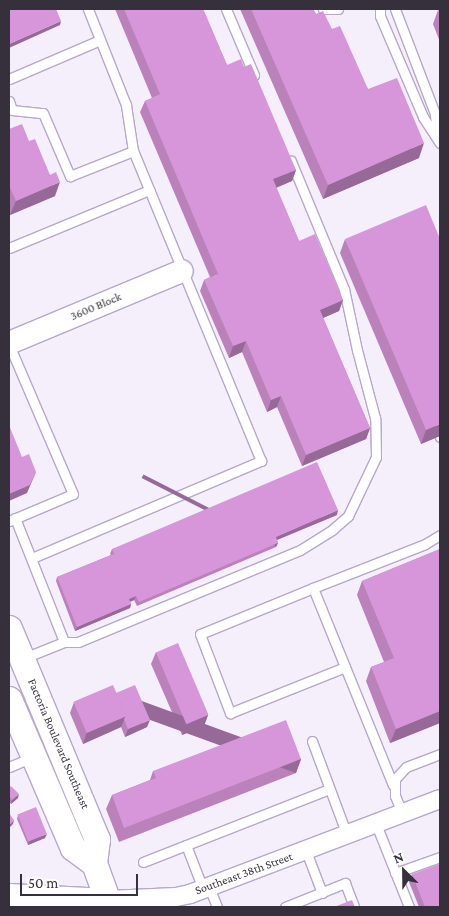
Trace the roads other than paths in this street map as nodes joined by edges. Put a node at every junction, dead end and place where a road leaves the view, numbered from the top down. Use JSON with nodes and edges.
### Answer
{"nodes":[{"id":1,"x":88,"y":9,"type":"edge"},
{"id":2,"x":226,"y":9,"type":"edge"},
{"id":3,"x":323,"y":9,"type":"edge"},
{"id":4,"x":338,"y":9,"type":"edge"},
{"id":5,"x":380,"y":9,"type":"edge"},
{"id":6,"x":395,"y":9,"type":"edge"},
{"id":7,"x":100,"y":40,"type":"junction"},
{"id":8,"x":9,"y":79,"type":"edge"},
{"id":9,"x":256,"y":80,"type":"edge"},
{"id":10,"x":9,"y":101,"type":"edge"},
{"id":11,"x":439,"y":137,"type":"edge"},
{"id":12,"x":132,"y":151,"type":"junction"},
{"id":13,"x":286,"y":151,"type":"edge"},
{"id":14,"x":149,"y":190,"type":"junction"},
{"id":15,"x":9,"y":248,"type":"edge"},
{"id":16,"x":182,"y":271,"type":"junction"},
{"id":17,"x":9,"y":344,"type":"edge"},
{"id":18,"x":12,"y":520,"type":"edge"},
{"id":19,"x":440,"y":535,"type":"edge"},
{"id":20,"x":32,"y":558,"type":"junction"},
{"id":21,"x":313,"y":588,"type":"junction"},
{"id":22,"x":9,"y":628,"type":"edge"},
{"id":23,"x":64,"y":642,"type":"junction"},
{"id":24,"x":22,"y":659,"type":"junction"},
{"id":25,"x":345,"y":667,"type":"junction"},
{"id":26,"x":11,"y":709,"type":"edge"},
{"id":27,"x":312,"y":741,"type":"dead end"},
{"id":28,"x":440,"y":754,"type":"edge"},
{"id":29,"x":33,"y":757,"type":"junction"},
{"id":30,"x":9,"y":767,"type":"edge"},
{"id":31,"x":394,"y":785,"type":"junction"},
{"id":32,"x":329,"y":789,"type":"junction"},
{"id":33,"x":440,"y":799,"type":"edge"},
{"id":34,"x":402,"y":813,"type":"junction"},
{"id":35,"x":376,"y":824,"type":"junction"},
{"id":36,"x":347,"y":835,"type":"junction"},
{"id":37,"x":186,"y":845,"type":"junction"},
{"id":38,"x":306,"y":851,"type":"junction"},
{"id":39,"x":440,"y":857,"type":"edge"},
{"id":40,"x":143,"y":862,"type":"dead end"},
{"id":41,"x":94,"y":863,"type":"junction"},
{"id":42,"x":395,"y":874,"type":"junction"},
{"id":43,"x":206,"y":888,"type":"junction"},
{"id":44,"x":322,"y":893,"type":"junction"},
{"id":45,"x":9,"y":896,"type":"edge"},
{"id":46,"x":108,"y":904,"type":"edge"},
{"id":47,"x":217,"y":907,"type":"edge"},
{"id":48,"x":285,"y":907,"type":"edge"},
{"id":49,"x":354,"y":907,"type":"edge"},
{"id":50,"x":409,"y":907,"type":"edge"}],
"edges":[{"from":1,"to":7,"type":"lane"},
{"from":2,"to":9,"type":"lane"},
{"from":3,"to":4,"type":"lane"},
{"from":5,"to":11,"type":"lane"},
{"from":6,"to":11,"type":"lane"},
{"from":7,"to":8,"type":"lane"},
{"from":7,"to":12,"type":"lane"},
{"from":10,"to":12,"type":"lane"},
{"from":12,"to":14,"type":"lane"},
{"from":13,"to":23,"type":"lane"},
{"from":14,"to":15,"type":"lane"},
{"from":14,"to":16,"type":"lane"},
{"from":16,"to":17,"type":"street","name":"3600 Block"},
{"from":16,"to":20,"type":"lane"},
{"from":17,"to":18,"type":"lane"},
{"from":18,"to":20,"type":"lane"},
{"from":19,"to":21,"type":"lane"},
{"from":20,"to":23,"type":"lane"},
{"from":21,"to":25,"type":"lane"},
{"from":21,"to":25,"type":"lane"},
{"from":22,"to":24,"type":"main road","name":"Factoria Boulevard Southeast"},
{"from":23,"to":24,"type":"lane"},
{"from":24,"to":41,"type":"main road","name":"Factoria Boulevard Southeast"},
{"from":25,"to":31,"type":"lane"},
{"from":26,"to":29,"type":"main road"},
{"from":27,"to":32,"type":"lane"},
{"from":28,"to":31,"type":"lane"},
{"from":29,"to":30,"type":"lane"},
{"from":29,"to":41,"type":"main road"},
{"from":31,"to":34,"type":"lane"},
{"from":32,"to":36,"type":"lane"},
{"from":32,"to":37,"type":"lane"},
{"from":33,"to":34,"type":"street","name":"Southeast 38th Street"},
{"from":34,"to":35,"type":"street","name":"Southeast 38th Street"},
{"from":35,"to":36,"type":"street","name":"Southeast 38th Street"},
{"from":35,"to":42,"type":"lane"},
{"from":36,"to":38,"type":"street","name":"Southeast 38th Street"},
{"from":37,"to":40,"type":"lane"},
{"from":37,"to":43,"type":"lane"},
{"from":38,"to":43,"type":"street","name":"Southeast 38th Street"},
{"from":38,"to":44,"type":"lane"},
{"from":39,"to":42,"type":"lane"},
{"from":41,"to":46,"type":"main road","name":"Factoria Boulevard Southeast"},
{"from":42,"to":50,"type":"lane"},
{"from":43,"to":46,"type":"street","name":"Southeast 38th Street"},
{"from":43,"to":47,"type":"lane"},
{"from":44,"to":48,"type":"lane"},
{"from":44,"to":49,"type":"lane"},
{"from":45,"to":46,"type":"street","name":"Southeast 38th Street"}]}
